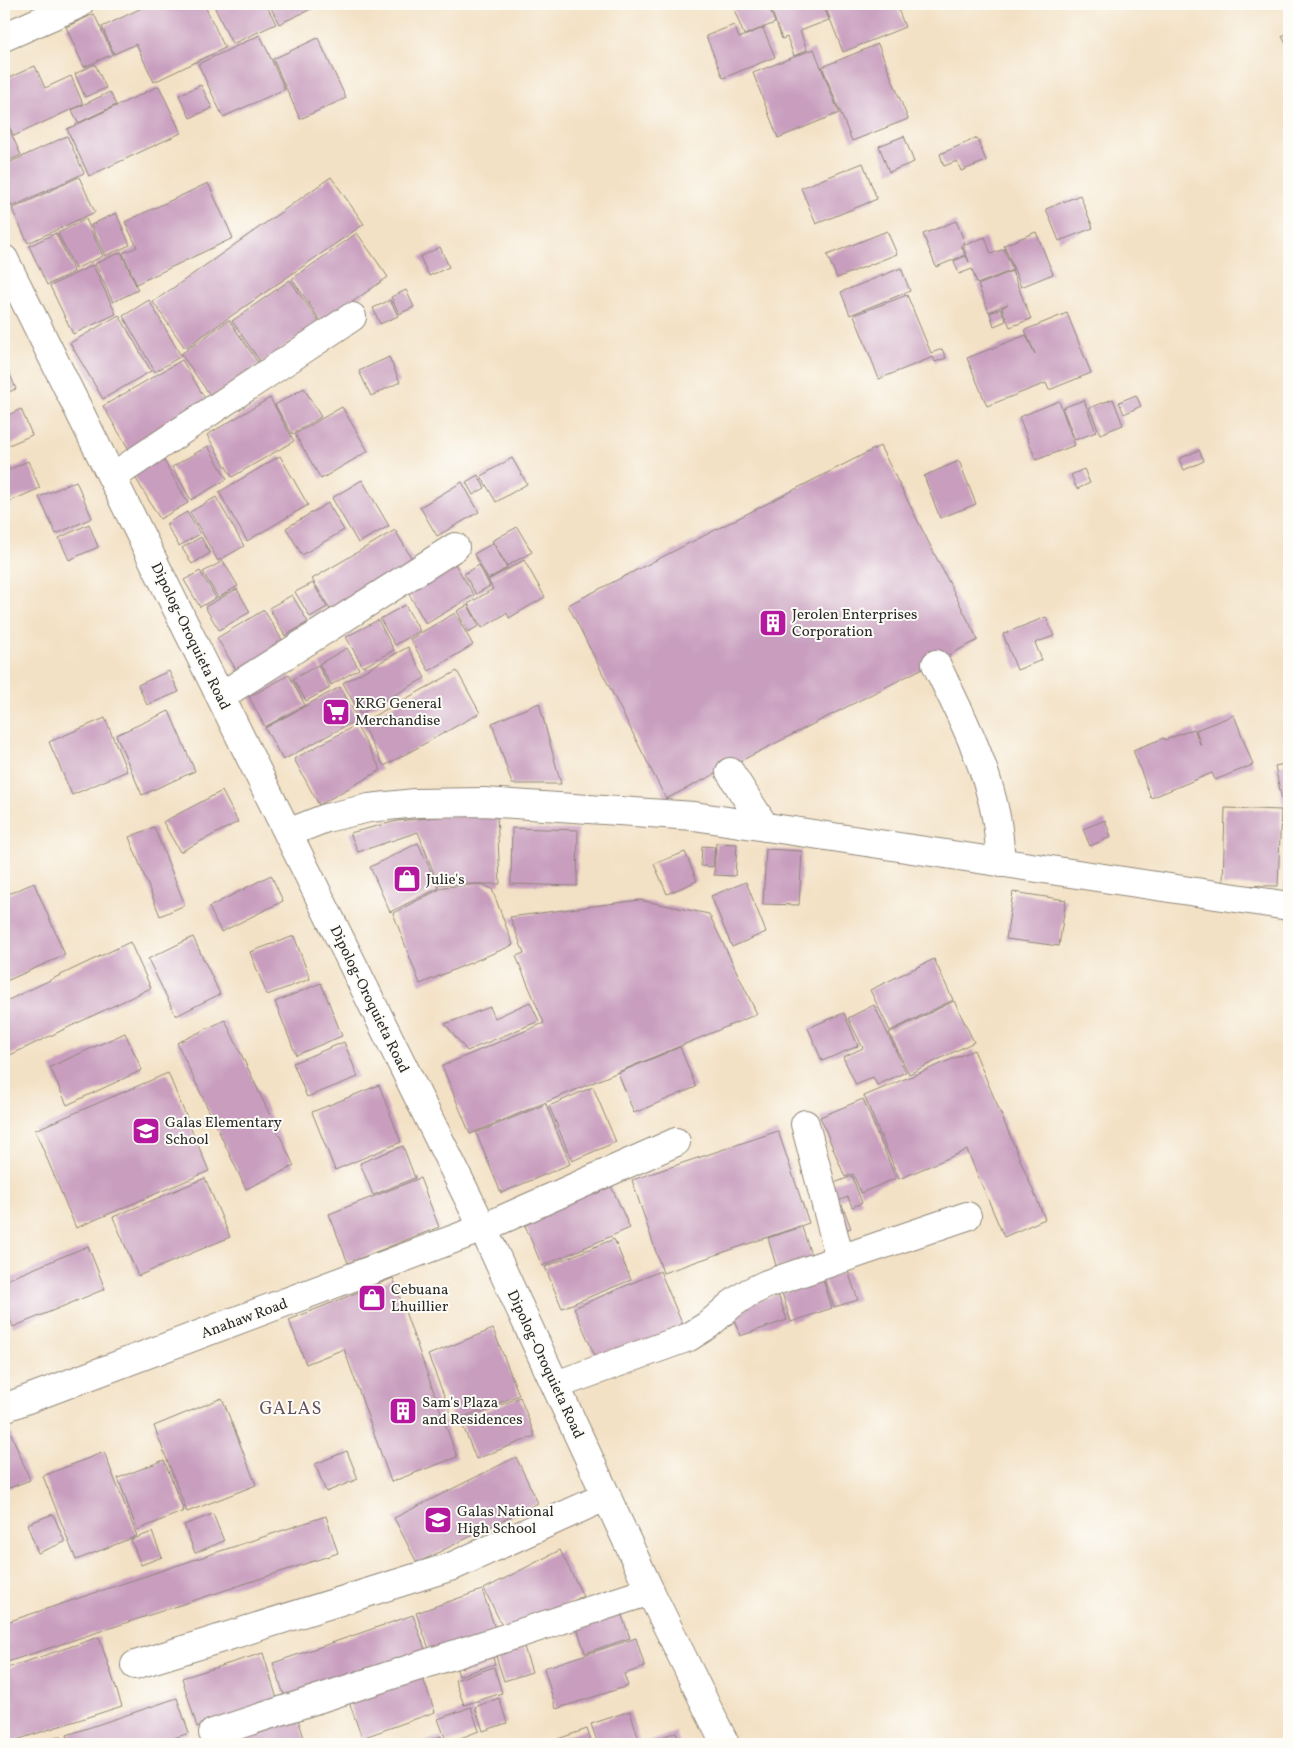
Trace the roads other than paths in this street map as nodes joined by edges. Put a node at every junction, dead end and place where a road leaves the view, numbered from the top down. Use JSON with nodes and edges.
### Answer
{"nodes":[{"id":1,"x":80,"y":4,"type":"edge"},
{"id":2,"x":4,"y":37,"type":"edge"},
{"id":3,"x":6,"y":269,"type":"edge"},
{"id":4,"x":352,"y":317,"type":"dead end"},
{"id":5,"x":112,"y":477,"type":"junction"},
{"id":6,"x":455,"y":548,"type":"dead end"},
{"id":7,"x":936,"y":664,"type":"dead end"},
{"id":8,"x":221,"y":696,"type":"junction"},
{"id":9,"x":730,"y":772,"type":"dead end"},
{"id":10,"x":765,"y":827,"type":"junction"},
{"id":11,"x":288,"y":833,"type":"junction"},
{"id":12,"x":1001,"y":863,"type":"junction"},
{"id":13,"x":1289,"y":906,"type":"edge"},
{"id":14,"x":804,"y":1124,"type":"dead end"},
{"id":15,"x":676,"y":1142,"type":"dead end"},
{"id":16,"x":967,"y":1216,"type":"dead end"},
{"id":17,"x":484,"y":1228,"type":"junction"},
{"id":18,"x":840,"y":1259,"type":"junction"},
{"id":19,"x":556,"y":1385,"type":"junction"},
{"id":20,"x":4,"y":1408,"type":"edge"},
{"id":21,"x":607,"y":1496,"type":"junction"},
{"id":22,"x":650,"y":1591,"type":"junction"},
{"id":23,"x":135,"y":1665,"type":"dead end"},
{"id":24,"x":213,"y":1733,"type":"dead end"},
{"id":25,"x":725,"y":1744,"type":"edge"}],
"edges":[{"from":1,"to":2,"type":"street"},
{"from":3,"to":5,"type":"street","name":"Dipolog-Oroquieta Road"},
{"from":4,"to":5,"type":"street"},
{"from":5,"to":8,"type":"street","name":"Dipolog-Oroquieta Road"},
{"from":6,"to":8,"type":"street"},
{"from":7,"to":12,"type":"street"},
{"from":8,"to":11,"type":"street","name":"Dipolog-Oroquieta Road"},
{"from":9,"to":10,"type":"street"},
{"from":10,"to":11,"type":"street"},
{"from":10,"to":12,"type":"street"},
{"from":11,"to":17,"type":"street","name":"Dipolog-Oroquieta Road"},
{"from":12,"to":13,"type":"street"},
{"from":14,"to":18,"type":"street"},
{"from":15,"to":17,"type":"street","name":"Anahaw Road"},
{"from":16,"to":18,"type":"street"},
{"from":17,"to":19,"type":"street","name":"Dipolog-Oroquieta Road"},
{"from":17,"to":20,"type":"street","name":"Anahaw Road"},
{"from":18,"to":19,"type":"street"},
{"from":19,"to":21,"type":"street","name":"Dipolog-Oroquieta Road"},
{"from":21,"to":22,"type":"street","name":"Dipolog-Oroquieta Road"},
{"from":21,"to":23,"type":"street"},
{"from":22,"to":24,"type":"street"},
{"from":22,"to":25,"type":"street","name":"Dipolog-Oroquieta Road"}]}
